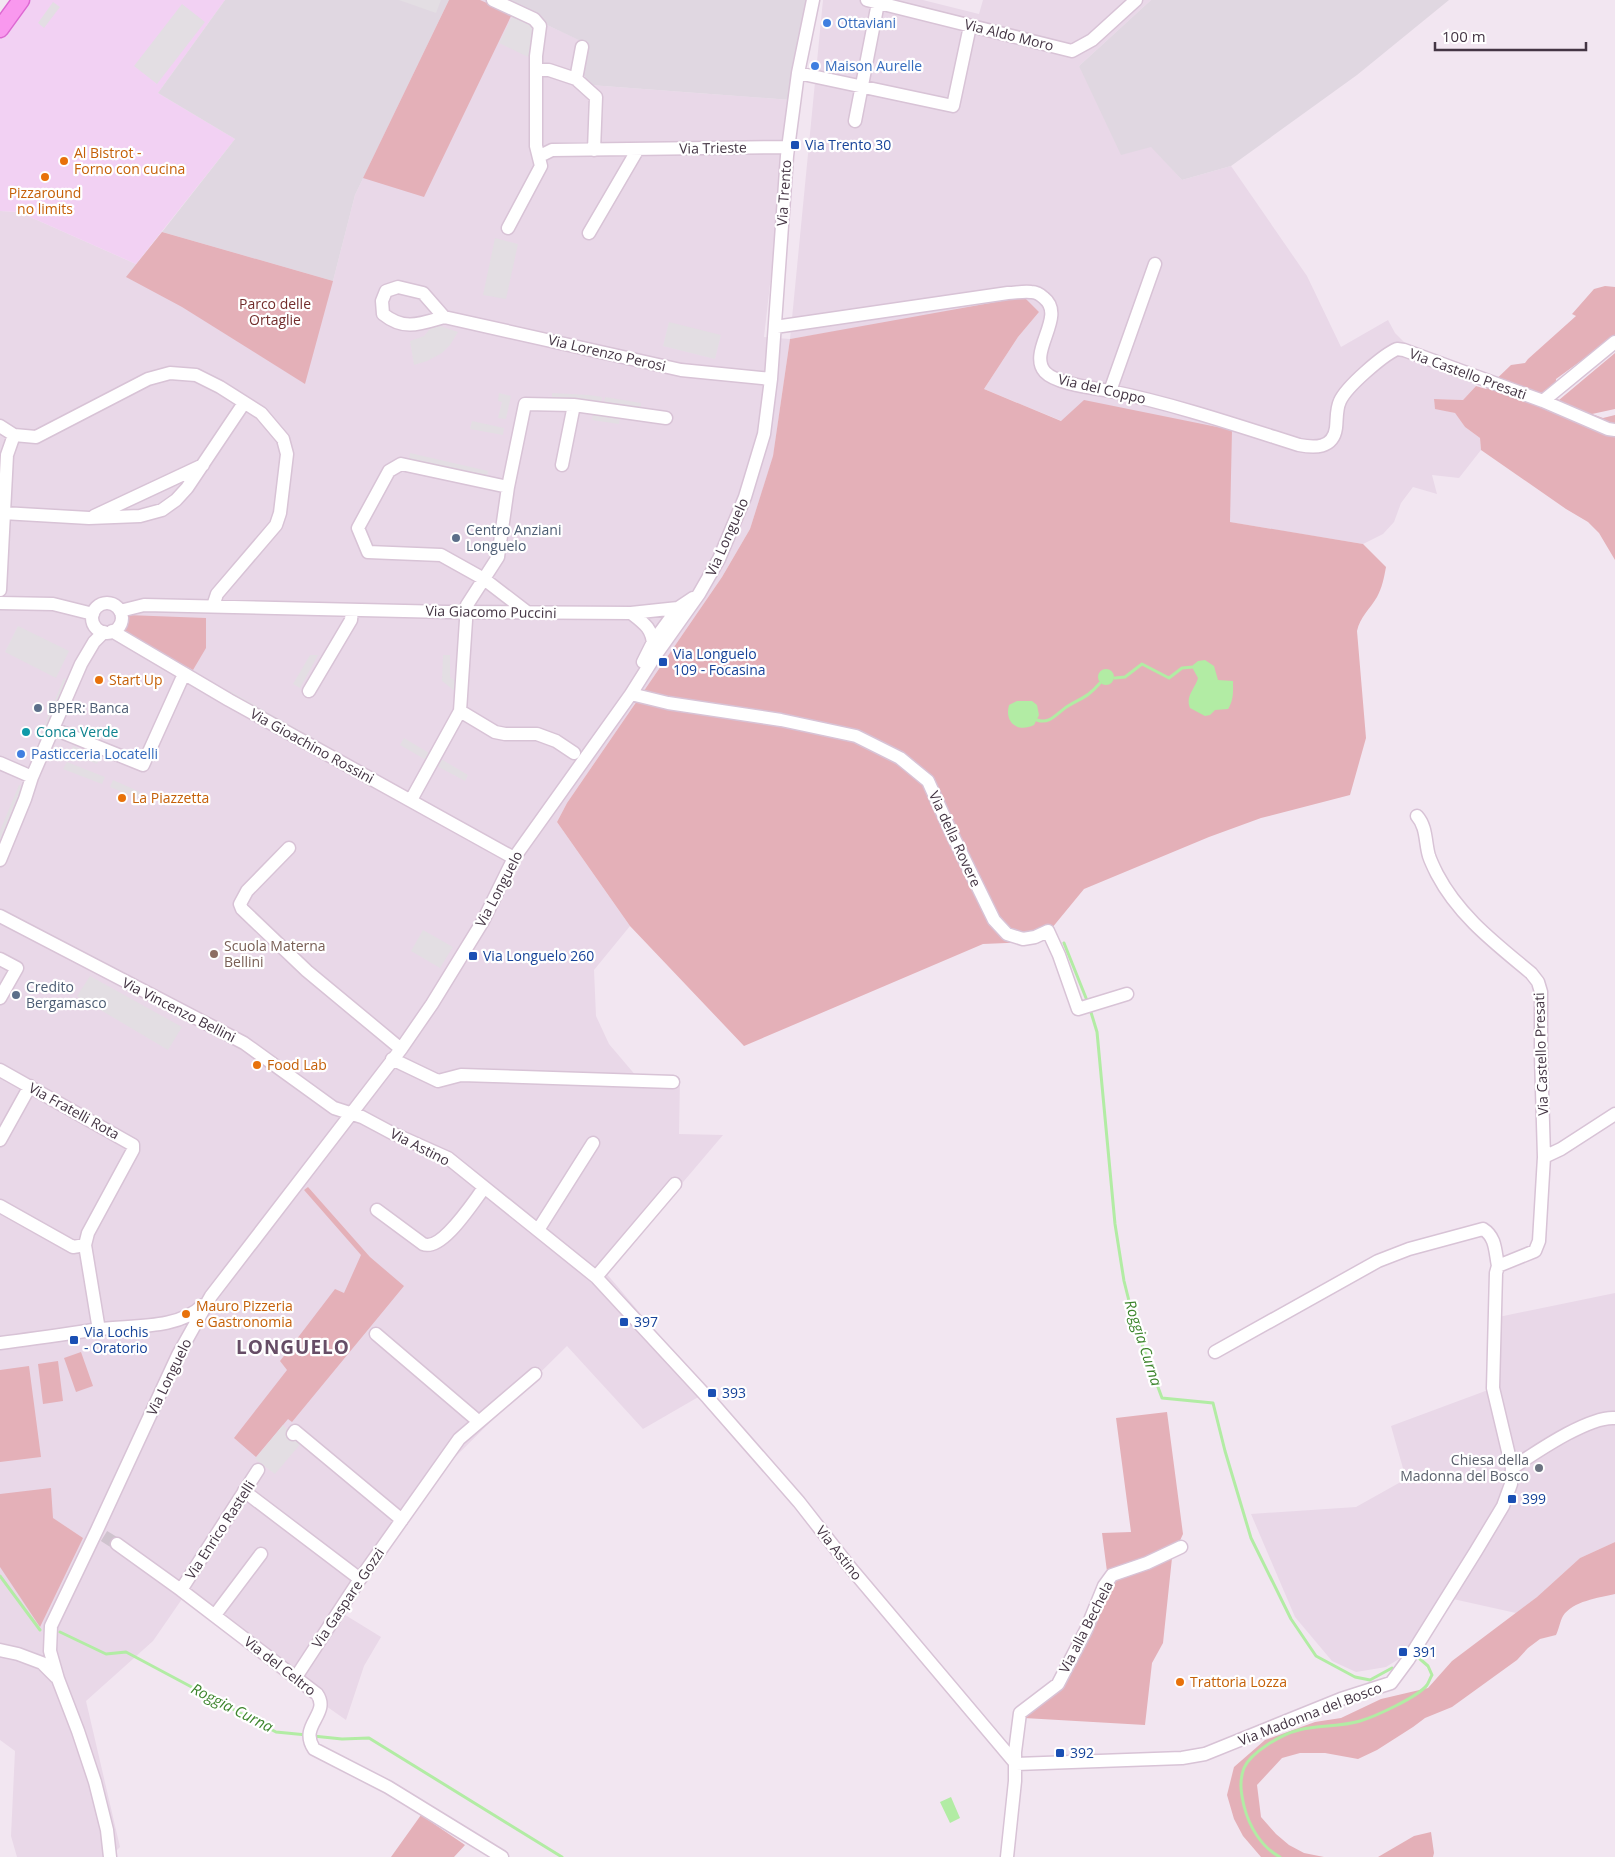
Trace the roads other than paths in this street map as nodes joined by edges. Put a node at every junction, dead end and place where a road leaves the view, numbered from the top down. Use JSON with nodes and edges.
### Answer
{"nodes":[{"id":1,"x":14,"y":0,"type":"edge"},
{"id":2,"x":21,"y":0,"type":"edge"},
{"id":3,"x":493,"y":0,"type":"edge"},
{"id":4,"x":813,"y":0,"type":"edge"},
{"id":5,"x":1136,"y":0,"type":"edge"},
{"id":6,"x":872,"y":1,"type":"edge"},
{"id":7,"x":0,"y":14,"type":"edge"},
{"id":8,"x":970,"y":26,"type":"junction"},
{"id":9,"x":0,"y":29,"type":"edge"},
{"id":10,"x":582,"y":47,"type":"dead end"},
{"id":11,"x":537,"y":70,"type":"junction"},
{"id":12,"x":798,"y":73,"type":"junction"},
{"id":13,"x":576,"y":79,"type":"junction"},
{"id":14,"x":862,"y":86,"type":"junction"},
{"id":15,"x":855,"y":121,"type":"dead end"},
{"id":16,"x":788,"y":147,"type":"junction"},
{"id":17,"x":638,"y":149,"type":"junction"},
{"id":18,"x":594,"y":150,"type":"junction"},
{"id":19,"x":540,"y":156,"type":"junction"},
{"id":20,"x":508,"y":228,"type":"dead end"},
{"id":21,"x":589,"y":233,"type":"dead end"},
{"id":22,"x":1155,"y":264,"type":"dead end"},
{"id":23,"x":444,"y":317,"type":"junction"},
{"id":24,"x":775,"y":327,"type":"junction"},
{"id":25,"x":1615,"y":342,"type":"edge"},
{"id":26,"x":771,"y":379,"type":"junction"},
{"id":27,"x":1110,"y":391,"type":"junction"},
{"id":28,"x":1543,"y":401,"type":"junction"},
{"id":29,"x":244,"y":402,"type":"junction"},
{"id":30,"x":574,"y":405,"type":"junction"},
{"id":31,"x":666,"y":418,"type":"dead end"},
{"id":32,"x":0,"y":426,"type":"edge"},
{"id":33,"x":1615,"y":430,"type":"edge"},
{"id":34,"x":14,"y":436,"type":"junction"},
{"id":35,"x":1327,"y":443,"type":"joint"},
{"id":36,"x":204,"y":464,"type":"junction"},
{"id":37,"x":562,"y":464,"type":"dead end"},
{"id":38,"x":508,"y":487,"type":"junction"},
{"id":39,"x":3,"y":513,"type":"junction"},
{"id":40,"x":90,"y":518,"type":"junction"},
{"id":41,"x":484,"y":579,"type":"junction"},
{"id":42,"x":0,"y":590,"type":"edge"},
{"id":43,"x":699,"y":594,"type":"junction"},
{"id":44,"x":0,"y":604,"type":"edge"},
{"id":45,"x":213,"y":606,"type":"junction"},
{"id":46,"x":678,"y":608,"type":"junction"},
{"id":47,"x":352,"y":610,"type":"junction"},
{"id":48,"x":120,"y":611,"type":"junction"},
{"id":49,"x":466,"y":612,"type":"junction"},
{"id":50,"x":527,"y":612,"type":"junction"},
{"id":51,"x":631,"y":614,"type":"junction"},
{"id":52,"x":93,"y":619,"type":"junction"},
{"id":53,"x":108,"y":632,"type":"junction"},
{"id":54,"x":653,"y":642,"type":"junction"},
{"id":55,"x":81,"y":664,"type":"junction"},
{"id":56,"x":184,"y":674,"type":"junction"},
{"id":57,"x":644,"y":674,"type":"junction"},
{"id":58,"x":309,"y":691,"type":"dead end"},
{"id":59,"x":631,"y":694,"type":"junction"},
{"id":60,"x":460,"y":711,"type":"junction"},
{"id":61,"x":612,"y":721,"type":"junction"},
{"id":62,"x":54,"y":730,"type":"junction"},
{"id":63,"x":574,"y":753,"type":"dead end"},
{"id":64,"x":0,"y":763,"type":"edge"},
{"id":65,"x":32,"y":777,"type":"junction"},
{"id":66,"x":410,"y":800,"type":"junction"},
{"id":67,"x":1417,"y":816,"type":"dead end"},
{"id":68,"x":289,"y":848,"type":"dead end"},
{"id":69,"x":514,"y":858,"type":"junction"},
{"id":70,"x":0,"y":860,"type":"edge"},
{"id":71,"x":0,"y":916,"type":"edge"},
{"id":72,"x":0,"y":959,"type":"edge"},
{"id":73,"x":1127,"y":994,"type":"dead end"},
{"id":74,"x":0,"y":998,"type":"edge"},
{"id":75,"x":401,"y":1049,"type":"junction"},
{"id":76,"x":392,"y":1059,"type":"junction"},
{"id":77,"x":0,"y":1070,"type":"edge"},
{"id":78,"x":673,"y":1082,"type":"dead end"},
{"id":79,"x":30,"y":1086,"type":"junction"},
{"id":80,"x":352,"y":1113,"type":"junction"},
{"id":81,"x":1615,"y":1114,"type":"edge"},
{"id":82,"x":0,"y":1140,"type":"edge"},
{"id":83,"x":592,"y":1143,"type":"dead end"},
{"id":84,"x":1544,"y":1157,"type":"junction"},
{"id":85,"x":675,"y":1184,"type":"dead end"},
{"id":86,"x":484,"y":1188,"type":"junction"},
{"id":87,"x":0,"y":1206,"type":"edge"},
{"id":88,"x":377,"y":1210,"type":"dead end"},
{"id":89,"x":538,"y":1230,"type":"junction"},
{"id":90,"x":86,"y":1245,"type":"junction"},
{"id":91,"x":1498,"y":1266,"type":"junction"},
{"id":92,"x":596,"y":1277,"type":"junction"},
{"id":93,"x":211,"y":1296,"type":"junction"},
{"id":94,"x":162,"y":1324,"type":"junction"},
{"id":95,"x":100,"y":1330,"type":"junction"},
{"id":96,"x":376,"y":1334,"type":"dead end"},
{"id":97,"x":0,"y":1343,"type":"edge"},
{"id":98,"x":1216,"y":1352,"type":"dead end"},
{"id":99,"x":178,"y":1356,"type":"junction"},
{"id":100,"x":535,"y":1374,"type":"dead end"},
{"id":101,"x":1613,"y":1415,"type":"edge"},
{"id":102,"x":478,"y":1421,"type":"junction"},
{"id":103,"x":294,"y":1433,"type":"dead end"},
{"id":104,"x":1512,"y":1468,"type":"junction"},
{"id":105,"x":258,"y":1470,"type":"dead end"},
{"id":106,"x":244,"y":1491,"type":"junction"},
{"id":107,"x":402,"y":1520,"type":"junction"},
{"id":108,"x":117,"y":1544,"type":"tunnel mouth"},
{"id":109,"x":1181,"y":1547,"type":"dead end"},
{"id":110,"x":261,"y":1554,"type":"dead end"},
{"id":111,"x":360,"y":1579,"type":"junction"},
{"id":112,"x":181,"y":1590,"type":"junction"},
{"id":113,"x":215,"y":1615,"type":"junction"},
{"id":114,"x":0,"y":1650,"type":"edge"},
{"id":115,"x":296,"y":1677,"type":"junction"},
{"id":116,"x":58,"y":1679,"type":"junction"},
{"id":117,"x":1016,"y":1764,"type":"junction"},
{"id":118,"x":110,"y":1857,"type":"edge"},
{"id":119,"x":502,"y":1857,"type":"edge"},
{"id":120,"x":1007,"y":1857,"type":"edge"}],
"edges":[{"from":1,"to":7,"type":"main road"},
{"from":2,"to":9,"type":"main road"},
{"from":3,"to":11,"type":"street"},
{"from":4,"to":12,"type":"street","name":"Via Trento"},
{"from":5,"to":8,"type":"street","name":"Via Aldo Moro"},
{"from":6,"to":8,"type":"street","name":"Via Aldo Moro"},
{"from":6,"to":14,"type":"street"},
{"from":8,"to":14,"type":"street"},
{"from":10,"to":13,"type":"street"},
{"from":11,"to":13,"type":"street"},
{"from":11,"to":19,"type":"street"},
{"from":12,"to":14,"type":"street"},
{"from":12,"to":16,"type":"street","name":"Via Trento"},
{"from":13,"to":18,"type":"street"},
{"from":14,"to":15,"type":"street"},
{"from":16,"to":17,"type":"street","name":"Via Trieste"},
{"from":16,"to":24,"type":"street","name":"Via Trento"},
{"from":17,"to":18,"type":"street","name":"Via Trieste"},
{"from":17,"to":21,"type":"street"},
{"from":18,"to":19,"type":"street","name":"Via Trieste"},
{"from":19,"to":20,"type":"street"},
{"from":22,"to":27,"type":"street"},
{"from":23,"to":23,"type":"street","name":"Via Lorenzo Perosi"},
{"from":23,"to":26,"type":"street","name":"Via Lorenzo Perosi"},
{"from":24,"to":26,"type":"street","name":"Via Longuelo"},
{"from":24,"to":27,"type":"street","name":"Via del Coppo"},
{"from":25,"to":28,"type":"street"},
{"from":26,"to":43,"type":"street","name":"Via Longuelo"},
{"from":27,"to":35,"type":"street","name":"Via del Coppo"},
{"from":28,"to":33,"type":"street"},
{"from":28,"to":35,"type":"street","name":"Via Castello Presati"},
{"from":29,"to":34,"type":"street"},
{"from":29,"to":36,"type":"street"},
{"from":29,"to":45,"type":"street"},
{"from":30,"to":31,"type":"street"},
{"from":30,"to":37,"type":"street"},
{"from":30,"to":38,"type":"street"},
{"from":32,"to":34,"type":"street"},
{"from":34,"to":39,"type":"street"},
{"from":36,"to":40,"type":"street"},
{"from":36,"to":40,"type":"street"},
{"from":38,"to":41,"type":"street"},
{"from":38,"to":41,"type":"street"},
{"from":39,"to":40,"type":"street"},
{"from":39,"to":42,"type":"street"},
{"from":41,"to":49,"type":"street"},
{"from":41,"to":50,"type":"street"},
{"from":43,"to":46,"type":"street","name":"Via Giacomo Puccini"},
{"from":43,"to":57,"type":"street","name":"Via Longuelo"},
{"from":44,"to":52,"type":"street"},
{"from":45,"to":47,"type":"street","name":"Via Giacomo Puccini"},
{"from":45,"to":48,"type":"street","name":"Via Giacomo Puccini"},
{"from":46,"to":51,"type":"street","name":"Via Giacomo Puccini"},
{"from":46,"to":54,"type":"street","name":"Via Longuelo"},
{"from":47,"to":49,"type":"street","name":"Via Giacomo Puccini"},
{"from":47,"to":58,"type":"street"},
{"from":48,"to":52,"type":"street","name":"Via Giacomo Puccini"},
{"from":48,"to":53,"type":"street"},
{"from":49,"to":50,"type":"street","name":"Via Giacomo Puccini"},
{"from":49,"to":60,"type":"street"},
{"from":50,"to":51,"type":"street","name":"Via Giacomo Puccini"},
{"from":51,"to":54,"type":"street"},
{"from":52,"to":53,"type":"street"},
{"from":52,"to":55,"type":"street"},
{"from":53,"to":55,"type":"street"},
{"from":53,"to":56,"type":"street","name":"Via Gioachino Rossini"},
{"from":54,"to":57,"type":"street"},
{"from":54,"to":61,"type":"street","name":"Via Longuelo"},
{"from":55,"to":62,"type":"street"},
{"from":56,"to":62,"type":"street"},
{"from":56,"to":66,"type":"street","name":"Via Gioachino Rossini"},
{"from":57,"to":59,"type":"street","name":"Via Longuelo"},
{"from":59,"to":61,"type":"street","name":"Via Longuelo"},
{"from":59,"to":73,"type":"street","name":"Via della Rovere"},
{"from":60,"to":63,"type":"street"},
{"from":60,"to":66,"type":"street"},
{"from":61,"to":69,"type":"street","name":"Via Longuelo"},
{"from":62,"to":65,"type":"street"},
{"from":64,"to":65,"type":"street"},
{"from":65,"to":70,"type":"street"},
{"from":66,"to":69,"type":"street","name":"Via Gioachino Rossini"},
{"from":67,"to":84,"type":"street","name":"Via Castello Presati"},
{"from":68,"to":75,"type":"street"},
{"from":69,"to":75,"type":"street","name":"Via Longuelo"},
{"from":71,"to":80,"type":"street","name":"Via Vincenzo Bellini"},
{"from":72,"to":74,"type":"street"},
{"from":75,"to":76,"type":"street","name":"Via Longuelo"},
{"from":76,"to":78,"type":"street"},
{"from":76,"to":80,"type":"street","name":"Via Longuelo"},
{"from":77,"to":79,"type":"street","name":"Via Fratelli Rota"},
{"from":79,"to":82,"type":"street"},
{"from":79,"to":90,"type":"street","name":"Via Fratelli Rota"},
{"from":80,"to":86,"type":"street","name":"Via Astino"},
{"from":80,"to":93,"type":"street","name":"Via Longuelo"},
{"from":81,"to":84,"type":"street"},
{"from":83,"to":89,"type":"street"},
{"from":84,"to":91,"type":"street","name":"Via Castello Presati"},
{"from":85,"to":92,"type":"street"},
{"from":86,"to":88,"type":"street"},
{"from":86,"to":89,"type":"street","name":"Via Astino"},
{"from":87,"to":90,"type":"street"},
{"from":89,"to":92,"type":"street","name":"Via Astino"},
{"from":90,"to":95,"type":"street","name":"Via Fratelli Rota"},
{"from":91,"to":98,"type":"street"},
{"from":91,"to":104,"type":"street"},
{"from":92,"to":117,"type":"street","name":"Via Astino"},
{"from":93,"to":94,"type":"street"},
{"from":93,"to":99,"type":"street","name":"Via Longuelo"},
{"from":94,"to":95,"type":"street"},
{"from":94,"to":99,"type":"street"},
{"from":95,"to":97,"type":"street"},
{"from":96,"to":102,"type":"street"},
{"from":99,"to":116,"type":"street","name":"Via Longuelo"},
{"from":100,"to":102,"type":"street","name":"Via Gaspare Gozzi"},
{"from":101,"to":104,"type":"street"},
{"from":102,"to":107,"type":"street","name":"Via Gaspare Gozzi"},
{"from":103,"to":107,"type":"street"},
{"from":104,"to":117,"type":"street","name":"Via Madonna del Bosco"},
{"from":105,"to":106,"type":"street","name":"Via Enrico Rastelli"},
{"from":106,"to":111,"type":"street"},
{"from":106,"to":112,"type":"street","name":"Via Enrico Rastelli"},
{"from":107,"to":111,"type":"street","name":"Via Gaspare Gozzi"},
{"from":108,"to":112,"type":"street","name":"Via del Celtro"},
{"from":109,"to":117,"type":"street","name":"Via alla Bechela"},
{"from":110,"to":113,"type":"street"},
{"from":111,"to":115,"type":"street","name":"Via Gaspare Gozzi"},
{"from":112,"to":113,"type":"street","name":"Via del Celtro"},
{"from":113,"to":115,"type":"street","name":"Via del Celtro"},
{"from":114,"to":116,"type":"street"},
{"from":115,"to":119,"type":"street","name":"Via del Celtro"},
{"from":116,"to":118,"type":"street","name":"Via Longuelo"},
{"from":117,"to":120,"type":"street"}]}
